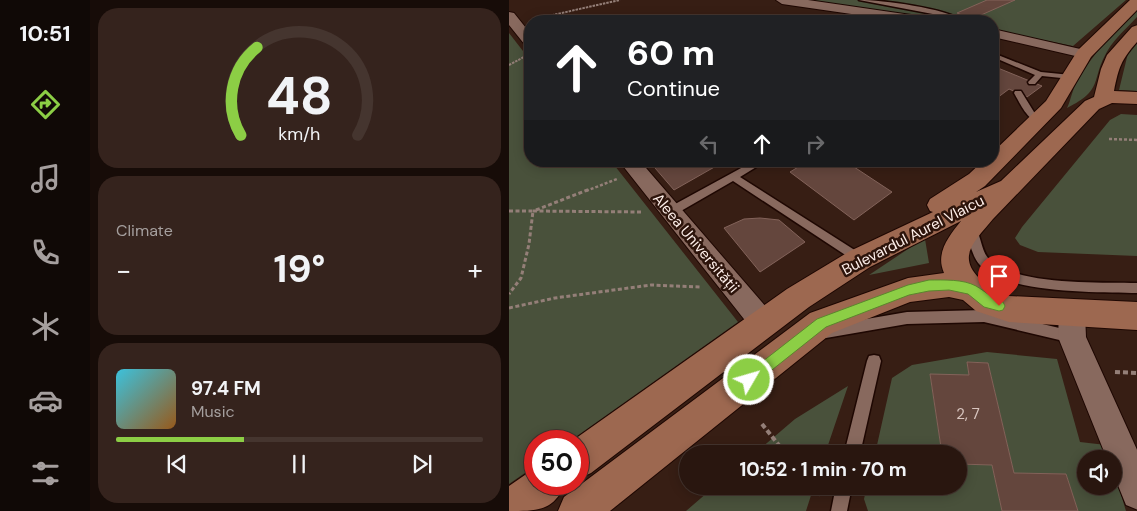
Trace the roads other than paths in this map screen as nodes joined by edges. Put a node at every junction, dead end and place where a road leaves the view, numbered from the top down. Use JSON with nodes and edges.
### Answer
{"nodes":[{"id":1,"x":782,"y":0,"type":"edge"},
{"id":2,"x":862,"y":0,"type":"edge"},
{"id":3,"x":1137,"y":0,"type":"edge"},
{"id":4,"x":884,"y":15,"type":"edge"},
{"id":5,"x":944,"y":15,"type":"edge"},
{"id":6,"x":509,"y":16,"type":"edge"},
{"id":7,"x":1137,"y":30,"type":"edge"},
{"id":8,"x":999,"y":34,"type":"edge"},
{"id":9,"x":524,"y":35,"type":"edge"},
{"id":10,"x":1084,"y":54,"type":"junction"},
{"id":11,"x":999,"y":57,"type":"edge"},
{"id":12,"x":1040,"y":74,"type":"junction"},
{"id":13,"x":1071,"y":77,"type":"junction"},
{"id":14,"x":1032,"y":82,"type":"dead end"},
{"id":15,"x":1018,"y":93,"type":"dead end"},
{"id":16,"x":1137,"y":98,"type":"edge"},
{"id":17,"x":1103,"y":99,"type":"junction"},
{"id":18,"x":1039,"y":120,"type":"junction"},
{"id":19,"x":999,"y":159,"type":"edge"},
{"id":20,"x":634,"y":167,"type":"edge"},
{"id":21,"x":751,"y":167,"type":"edge"},
{"id":22,"x":990,"y":167,"type":"edge"},
{"id":23,"x":733,"y":177,"type":"junction"},
{"id":24,"x":1008,"y":187,"type":"junction"},
{"id":25,"x":670,"y":212,"type":"junction"},
{"id":26,"x":971,"y":228,"type":"junction"},
{"id":27,"x":859,"y":259,"type":"junction"},
{"id":28,"x":1137,"y":288,"type":"edge"},
{"id":29,"x":971,"y":289,"type":"junction"},
{"id":30,"x":1137,"y":316,"type":"edge"},
{"id":31,"x":764,"y":324,"type":"junction"},
{"id":32,"x":1072,"y":325,"type":"junction"},
{"id":33,"x":805,"y":336,"type":"junction"},
{"id":34,"x":874,"y":361,"type":"dead end"},
{"id":35,"x":854,"y":445,"type":"edge"},
{"id":36,"x":589,"y":452,"type":"edge"},
{"id":37,"x":1137,"y":494,"type":"edge"},
{"id":38,"x":530,"y":495,"type":"edge"},
{"id":39,"x":843,"y":495,"type":"edge"},
{"id":40,"x":509,"y":510,"type":"edge"},
{"id":41,"x":578,"y":511,"type":"edge"},
{"id":42,"x":839,"y":511,"type":"edge"}],
"edges":[{"from":1,"to":4,"type":"street"},
{"from":2,"to":5,"type":"lane"},
{"from":3,"to":10,"type":"main road"},
{"from":6,"to":9,"type":"street"},
{"from":7,"to":17,"type":"main road"},
{"from":8,"to":10,"type":"street"},
{"from":10,"to":13,"type":"main road"},
{"from":11,"to":12,"type":"lane"},
{"from":12,"to":13,"type":"lane"},
{"from":12,"to":14,"type":"lane"},
{"from":13,"to":18,"type":"main road"},
{"from":15,"to":18,"type":"lane"},
{"from":16,"to":17,"type":"main road"},
{"from":17,"to":24,"type":"main road"},
{"from":18,"to":19,"type":"main road"},
{"from":20,"to":25,"type":"street","name":"Aleea Universității"},
{"from":21,"to":23,"type":"lane"},
{"from":22,"to":27,"type":"main road"},
{"from":23,"to":25,"type":"lane"},
{"from":23,"to":27,"type":"lane"},
{"from":24,"to":26,"type":"main road"},
{"from":24,"to":27,"type":"main road","name":"Bulevardul Aurel Vlaicu"},
{"from":25,"to":31,"type":"street","name":"Aleea Universității"},
{"from":26,"to":28,"type":"lane"},
{"from":26,"to":29,"type":"main road"},
{"from":27,"to":31,"type":"main road","name":"Bulevardul Aurel Vlaicu"},
{"from":29,"to":32,"type":"main road"},
{"from":29,"to":33,"type":"main road"},
{"from":30,"to":32,"type":"main road"},
{"from":31,"to":36,"type":"main road","name":"Bulevardul Aurel Vlaicu"},
{"from":32,"to":33,"type":"lane"},
{"from":32,"to":37,"type":"street"},
{"from":33,"to":41,"type":"main road"},
{"from":34,"to":35,"type":"lane"},
{"from":38,"to":40,"type":"main road"},
{"from":39,"to":42,"type":"lane"}]}
